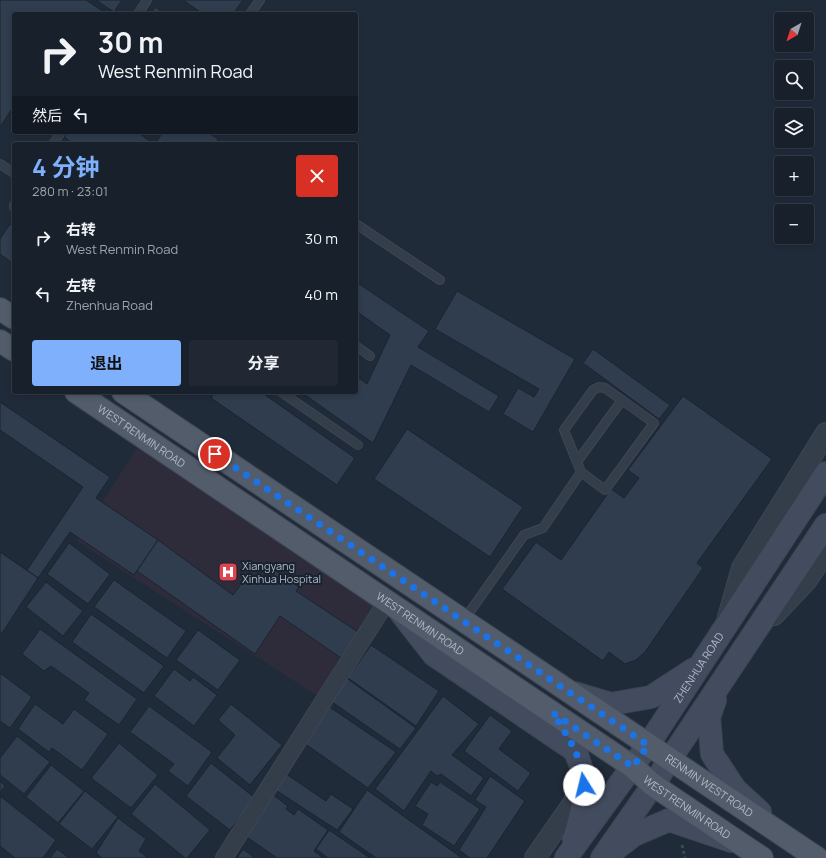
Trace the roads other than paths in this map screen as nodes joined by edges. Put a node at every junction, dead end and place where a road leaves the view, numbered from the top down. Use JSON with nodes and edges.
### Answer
{"nodes":[{"id":1,"x":147,"y":0,"type":"edge"},
{"id":2,"x":260,"y":0,"type":"edge"},
{"id":3,"x":139,"y":12,"type":"edge"},
{"id":4,"x":251,"y":12,"type":"edge"},
{"id":5,"x":0,"y":164,"type":"edge"},
{"id":6,"x":12,"y":172,"type":"edge"},
{"id":7,"x":358,"y":225,"type":"edge"},
{"id":8,"x":440,"y":280,"type":"dead end"},
{"id":9,"x":0,"y":309,"type":"edge"},
{"id":10,"x":12,"y":317,"type":"edge"},
{"id":11,"x":0,"y":341,"type":"edge"},
{"id":12,"x":358,"y":347,"type":"edge"},
{"id":13,"x":12,"y":349,"type":"edge"},
{"id":14,"x":370,"y":356,"type":"dead end"},
{"id":15,"x":79,"y":394,"type":"edge"},
{"id":16,"x":126,"y":394,"type":"edge"},
{"id":17,"x":284,"y":394,"type":"edge"},
{"id":18,"x":622,"y":400,"type":"junction"},
{"id":19,"x":826,"y":434,"type":"edge"},
{"id":20,"x":358,"y":445,"type":"dead end"},
{"id":21,"x":577,"y":462,"type":"junction"},
{"id":22,"x":581,"y":472,"type":"junction"},
{"id":23,"x":826,"y":473,"type":"edge"},
{"id":24,"x":826,"y":525,"type":"edge"},
{"id":25,"x":826,"y":551,"type":"edge"},
{"id":26,"x":392,"y":605,"type":"junction"},
{"id":27,"x":464,"y":621,"type":"junction"},
{"id":28,"x":725,"y":627,"type":"junction"},
{"id":29,"x":748,"y":643,"type":"junction"},
{"id":30,"x":700,"y":666,"type":"junction"},
{"id":31,"x":723,"y":680,"type":"junction"},
{"id":32,"x":566,"y":690,"type":"junction"},
{"id":33,"x":553,"y":713,"type":"junction"},
{"id":34,"x":648,"y":745,"type":"junction"},
{"id":35,"x":580,"y":760,"type":"junction"},
{"id":36,"x":670,"y":760,"type":"junction"},
{"id":37,"x":633,"y":767,"type":"junction"},
{"id":38,"x":653,"y":784,"type":"junction"},
{"id":39,"x":634,"y":835,"type":"junction"},
{"id":40,"x":744,"y":846,"type":"junction"},
{"id":41,"x":808,"y":853,"type":"edge"},
{"id":42,"x":568,"y":855,"type":"edge"},
{"id":43,"x":224,"y":858,"type":"edge"},
{"id":44,"x":535,"y":858,"type":"edge"},
{"id":45,"x":603,"y":858,"type":"edge"},
{"id":46,"x":622,"y":858,"type":"edge"},
{"id":47,"x":762,"y":858,"type":"edge"}],
"edges":[{"from":1,"to":3,"type":"lane"},
{"from":2,"to":4,"type":"lane"},
{"from":5,"to":6,"type":"lane"},
{"from":7,"to":8,"type":"lane"},
{"from":9,"to":10,"type":"main road"},
{"from":11,"to":13,"type":"main road"},
{"from":12,"to":14,"type":"lane"},
{"from":15,"to":26,"type":"main road","name":"WEST RENMIN ROAD"},
{"from":16,"to":27,"type":"main road","name":"RENMIN WEST ROAD"},
{"from":17,"to":20,"type":"lane"},
{"from":18,"to":21,"type":"lane"},
{"from":18,"to":21,"type":"lane"},
{"from":18,"to":22,"type":"lane"},
{"from":19,"to":28,"type":"street"},
{"from":21,"to":22,"type":"lane"},
{"from":22,"to":27,"type":"lane"},
{"from":23,"to":28,"type":"main road","name":"ZHENHUA ROAD"},
{"from":24,"to":29,"type":"main road"},
{"from":25,"to":29,"type":"street"},
{"from":26,"to":33,"type":"main road","name":"WEST RENMIN ROAD"},
{"from":26,"to":35,"type":"main road"},
{"from":26,"to":43,"type":"street"},
{"from":27,"to":32,"type":"main road","name":"RENMIN WEST ROAD"},
{"from":28,"to":30,"type":"main road","name":"ZHENHUA ROAD"},
{"from":29,"to":31,"type":"main road"},
{"from":30,"to":32,"type":"main road"},
{"from":30,"to":34,"type":"main road","name":"ZHENHUA ROAD"},
{"from":31,"to":36,"type":"main road"},
{"from":31,"to":41,"type":"main road"},
{"from":32,"to":34,"type":"main road","name":"RENMIN WEST ROAD"},
{"from":33,"to":35,"type":"main road"},
{"from":33,"to":37,"type":"main road","name":"WEST RENMIN ROAD"},
{"from":34,"to":36,"type":"main road","name":"RENMIN WEST ROAD"},
{"from":34,"to":37,"type":"main road","name":"ZHENHUA ROAD"},
{"from":35,"to":42,"type":"main road"},
{"from":35,"to":44,"type":"street"},
{"from":36,"to":38,"type":"main road"},
{"from":36,"to":41,"type":"main road","name":"RENMIN WEST ROAD"},
{"from":37,"to":38,"type":"main road","name":"WEST RENMIN ROAD"},
{"from":37,"to":42,"type":"main road","name":"ZHENHUA ROAD"},
{"from":38,"to":40,"type":"main road","name":"WEST RENMIN ROAD"},
{"from":38,"to":45,"type":"main road"},
{"from":39,"to":40,"type":"main road"},
{"from":39,"to":45,"type":"main road"},
{"from":39,"to":46,"type":"street"},
{"from":40,"to":47,"type":"main road","name":"WEST RENMIN ROAD"}]}
